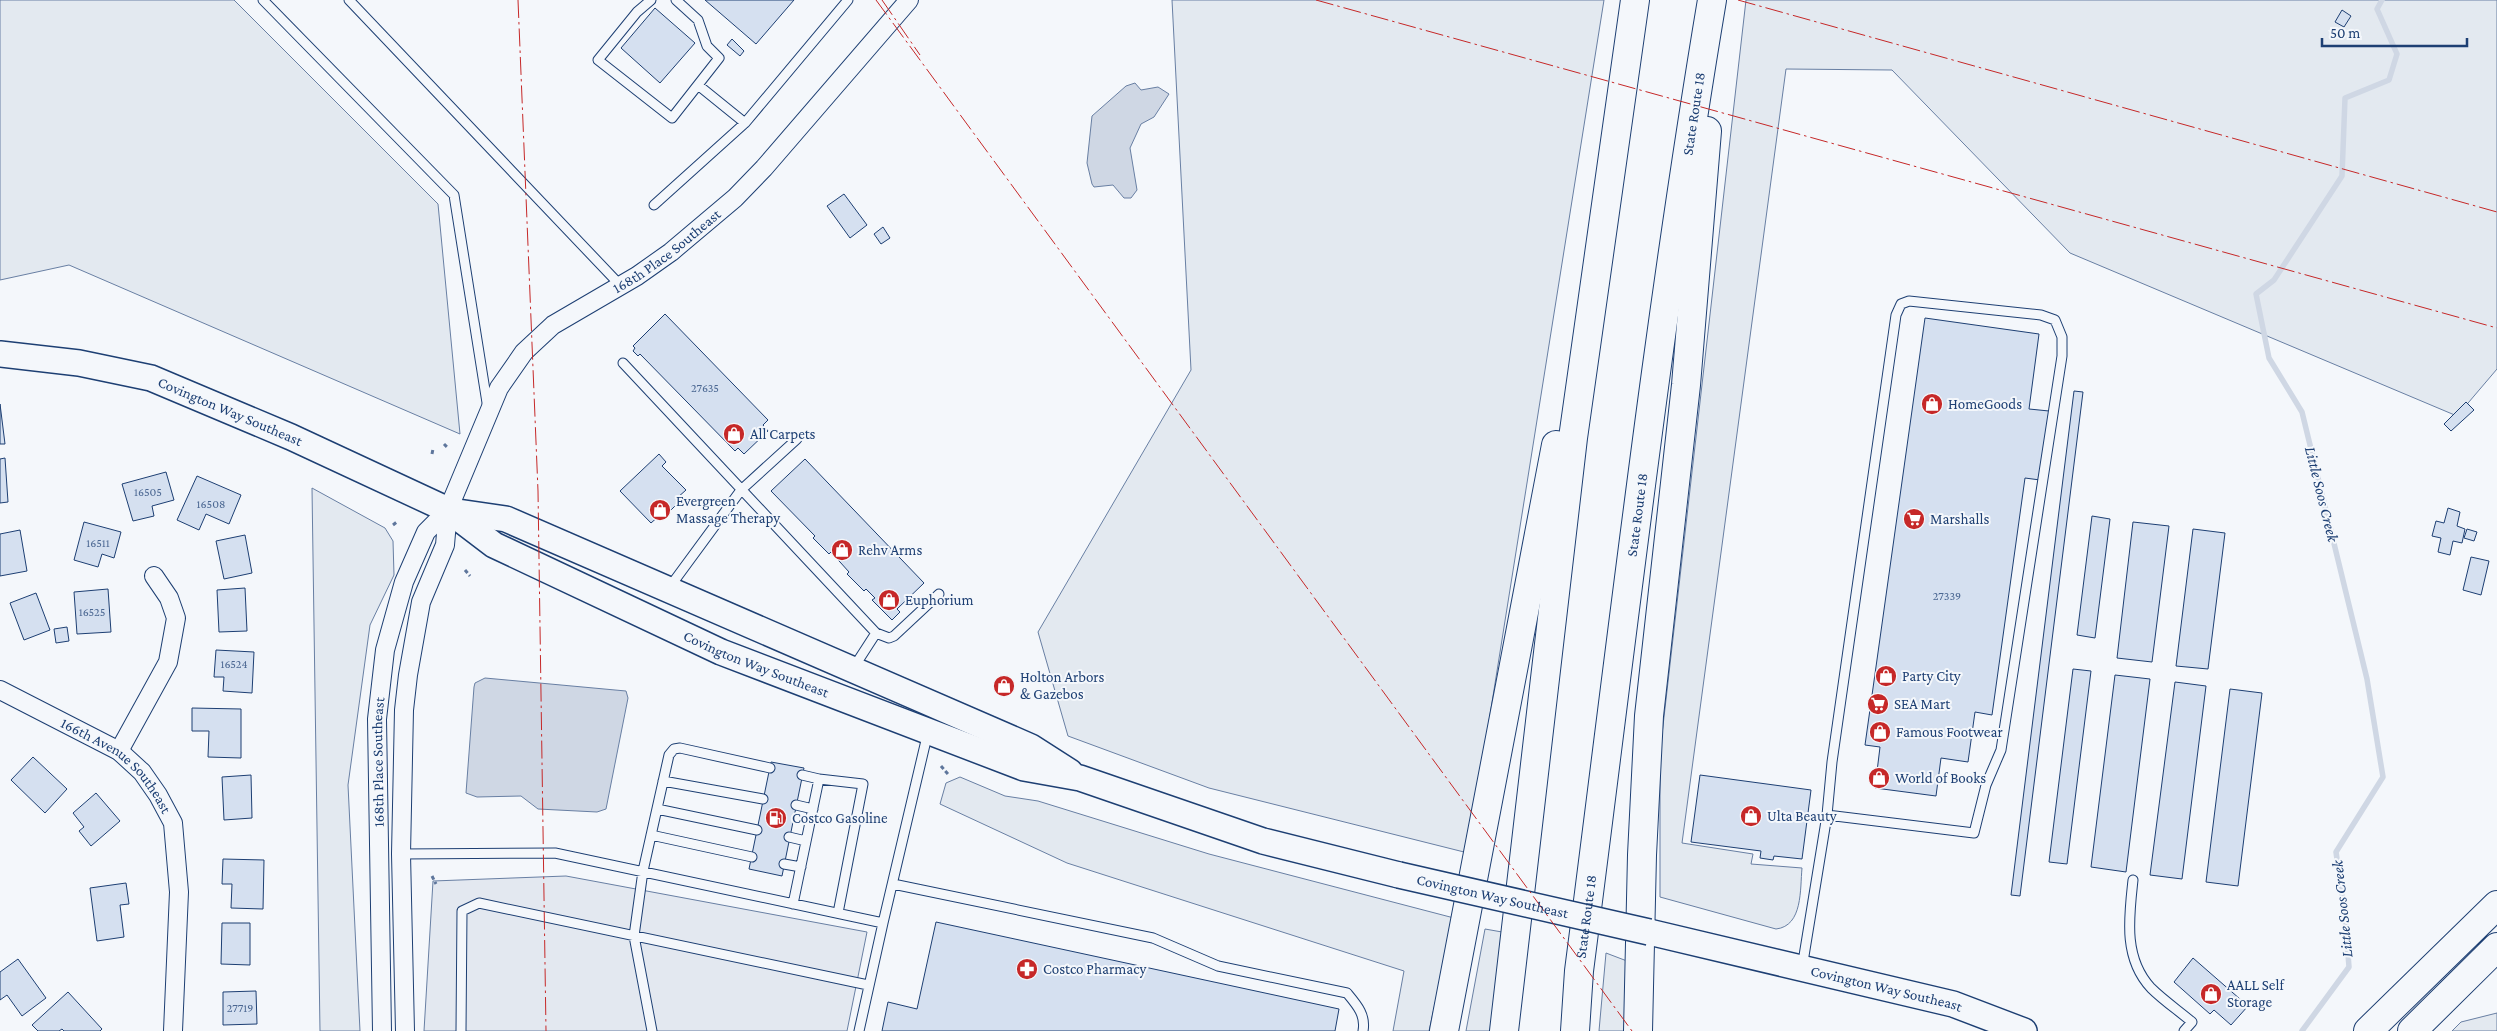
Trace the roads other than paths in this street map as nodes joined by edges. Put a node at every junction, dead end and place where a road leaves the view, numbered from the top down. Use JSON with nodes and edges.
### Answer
{"nodes":[{"id":1,"x":263,"y":0,"type":"edge"},
{"id":2,"x":349,"y":0,"type":"edge"},
{"id":3,"x":651,"y":0,"type":"edge"},
{"id":4,"x":676,"y":0,"type":"edge"},
{"id":5,"x":848,"y":0,"type":"edge"},
{"id":6,"x":1635,"y":0,"type":"edge"},
{"id":7,"x":1712,"y":0,"type":"edge"},
{"id":8,"x":1718,"y":0,"type":"edge"},
{"id":9,"x":907,"y":1,"type":"edge"},
{"id":10,"x":698,"y":85,"type":"junction"},
{"id":11,"x":746,"y":123,"type":"junction"},
{"id":12,"x":1613,"y":147,"type":"junction"},
{"id":13,"x":654,"y":205,"type":"dead end"},
{"id":14,"x":621,"y":286,"type":"junction"},
{"id":15,"x":0,"y":354,"type":"edge"},
{"id":16,"x":623,"y":363,"type":"dead end"},
{"id":17,"x":488,"y":413,"type":"junction"},
{"id":18,"x":797,"y":438,"type":"dead end"},
{"id":19,"x":741,"y":490,"type":"junction"},
{"id":20,"x":448,"y":510,"type":"junction"},
{"id":21,"x":154,"y":576,"type":"dead end"},
{"id":22,"x":668,"y":589,"type":"junction"},
{"id":23,"x":939,"y":594,"type":"dead end"},
{"id":24,"x":876,"y":633,"type":"junction"},
{"id":25,"x":721,"y":652,"type":"junction"},
{"id":26,"x":852,"y":669,"type":"junction"},
{"id":27,"x":0,"y":690,"type":"edge"},
{"id":28,"x":928,"y":731,"type":"junction"},
{"id":29,"x":119,"y":751,"type":"junction"},
{"id":30,"x":770,"y":768,"type":"dead end"},
{"id":31,"x":802,"y":775,"type":"dead end"},
{"id":32,"x":1080,"y":778,"type":"junction"},
{"id":33,"x":819,"y":779,"type":"junction"},
{"id":34,"x":663,"y":780,"type":"junction"},
{"id":35,"x":764,"y":799,"type":"dead end"},
{"id":36,"x":796,"y":805,"type":"dead end"},
{"id":37,"x":813,"y":808,"type":"junction"},
{"id":38,"x":657,"y":809,"type":"junction"},
{"id":39,"x":1827,"y":815,"type":"junction"},
{"id":40,"x":757,"y":830,"type":"dead end"},
{"id":41,"x":651,"y":836,"type":"junction"},
{"id":42,"x":789,"y":837,"type":"dead end"},
{"id":43,"x":806,"y":840,"type":"junction"},
{"id":44,"x":401,"y":854,"type":"junction"},
{"id":45,"x":752,"y":857,"type":"dead end"},
{"id":46,"x":784,"y":864,"type":"dead end"},
{"id":47,"x":801,"y":867,"type":"junction"},
{"id":48,"x":643,"y":871,"type":"junction"},
{"id":49,"x":2133,"y":880,"type":"dead end"},
{"id":50,"x":893,"y":884,"type":"junction"},
{"id":51,"x":793,"y":904,"type":"junction"},
{"id":52,"x":2497,"y":904,"type":"edge"},
{"id":53,"x":838,"y":913,"type":"junction"},
{"id":54,"x":882,"y":923,"type":"junction"},
{"id":55,"x":634,"y":936,"type":"junction"},
{"id":56,"x":2497,"y":947,"type":"edge"},
{"id":57,"x":1802,"y":968,"type":"junction"},
{"id":58,"x":868,"y":985,"type":"junction"},
{"id":59,"x":173,"y":1031,"type":"edge"},
{"id":60,"x":382,"y":1031,"type":"edge"},
{"id":61,"x":404,"y":1031,"type":"edge"},
{"id":62,"x":461,"y":1031,"type":"edge"},
{"id":63,"x":652,"y":1031,"type":"edge"},
{"id":64,"x":859,"y":1031,"type":"edge"},
{"id":65,"x":1363,"y":1031,"type":"edge"},
{"id":66,"x":1444,"y":1031,"type":"edge"},
{"id":67,"x":1504,"y":1031,"type":"edge"},
{"id":68,"x":1575,"y":1031,"type":"edge"},
{"id":69,"x":1638,"y":1031,"type":"edge"},
{"id":70,"x":2024,"y":1031,"type":"edge"},
{"id":71,"x":2184,"y":1031,"type":"edge"},
{"id":72,"x":2368,"y":1031,"type":"edge"},
{"id":73,"x":2412,"y":1031,"type":"edge"}],
"edges":[{"from":1,"to":17,"type":"lane"},
{"from":2,"to":14,"type":"lane"},
{"from":3,"to":10,"type":"lane"},
{"from":4,"to":10,"type":"lane"},
{"from":5,"to":11,"type":"lane"},
{"from":6,"to":12,"type":"main road"},
{"from":7,"to":68,"type":"main road","name":"State Route 18"},
{"from":8,"to":69,"type":"main road"},
{"from":9,"to":14,"type":"street","name":"168th Place Southeast"},
{"from":10,"to":11,"type":"lane"},
{"from":11,"to":13,"type":"lane"},
{"from":12,"to":66,"type":"main road"},
{"from":12,"to":67,"type":"main road"},
{"from":14,"to":17,"type":"street","name":"168th Place Southeast"},
{"from":15,"to":20,"type":"street","name":"Covington Way Southeast"},
{"from":16,"to":19,"type":"lane"},
{"from":17,"to":20,"type":"street","name":"168th Place Southeast"},
{"from":18,"to":19,"type":"lane"},
{"from":19,"to":22,"type":"lane"},
{"from":19,"to":24,"type":"lane"},
{"from":20,"to":22,"type":"street","name":"Covington Way Southeast"},
{"from":20,"to":25,"type":"street","name":"Covington Way Southeast"},
{"from":20,"to":44,"type":"street","name":"168th Place Southeast"},
{"from":20,"to":60,"type":"street","name":"168th Place Southeast"},
{"from":21,"to":29,"type":"street"},
{"from":22,"to":26,"type":"street","name":"Covington Way Southeast"},
{"from":23,"to":24,"type":"lane"},
{"from":24,"to":26,"type":"lane"},
{"from":25,"to":26,"type":"street"},
{"from":25,"to":28,"type":"street","name":"Covington Way Southeast"},
{"from":26,"to":32,"type":"street","name":"Covington Way Southeast"},
{"from":27,"to":29,"type":"street","name":"166th Avenue Southeast"},
{"from":28,"to":32,"type":"street","name":"Covington Way Southeast"},
{"from":28,"to":50,"type":"lane"},
{"from":29,"to":59,"type":"street","name":"166th Avenue Southeast"},
{"from":30,"to":34,"type":"lane"},
{"from":31,"to":33,"type":"lane"},
{"from":32,"to":57,"type":"street","name":"Covington Way Southeast","bridge":true},
{"from":33,"to":37,"type":"lane"},
{"from":33,"to":53,"type":"lane"},
{"from":34,"to":35,"type":"lane"},
{"from":34,"to":38,"type":"lane"},
{"from":36,"to":37,"type":"lane"},
{"from":37,"to":43,"type":"lane"},
{"from":38,"to":40,"type":"lane"},
{"from":38,"to":41,"type":"lane"},
{"from":39,"to":39,"type":"lane"},
{"from":39,"to":57,"type":"lane"},
{"from":41,"to":45,"type":"lane"},
{"from":41,"to":48,"type":"lane"},
{"from":42,"to":43,"type":"lane"},
{"from":43,"to":47,"type":"lane"},
{"from":44,"to":48,"type":"lane"},
{"from":44,"to":61,"type":"street","name":"168th Place Southeast"},
{"from":46,"to":47,"type":"lane"},
{"from":47,"to":51,"type":"lane"},
{"from":48,"to":51,"type":"lane"},
{"from":48,"to":55,"type":"lane"},
{"from":49,"to":71,"type":"lane"},
{"from":50,"to":54,"type":"lane"},
{"from":50,"to":65,"type":"lane"},
{"from":51,"to":53,"type":"lane"},
{"from":52,"to":72,"type":"main road"},
{"from":53,"to":54,"type":"lane"},
{"from":54,"to":58,"type":"lane"},
{"from":55,"to":58,"type":"lane"},
{"from":55,"to":62,"type":"lane"},
{"from":55,"to":63,"type":"lane"},
{"from":56,"to":73,"type":"main road"},
{"from":57,"to":70,"type":"street","name":"Covington Way Southeast"},
{"from":58,"to":64,"type":"lane"}]}
